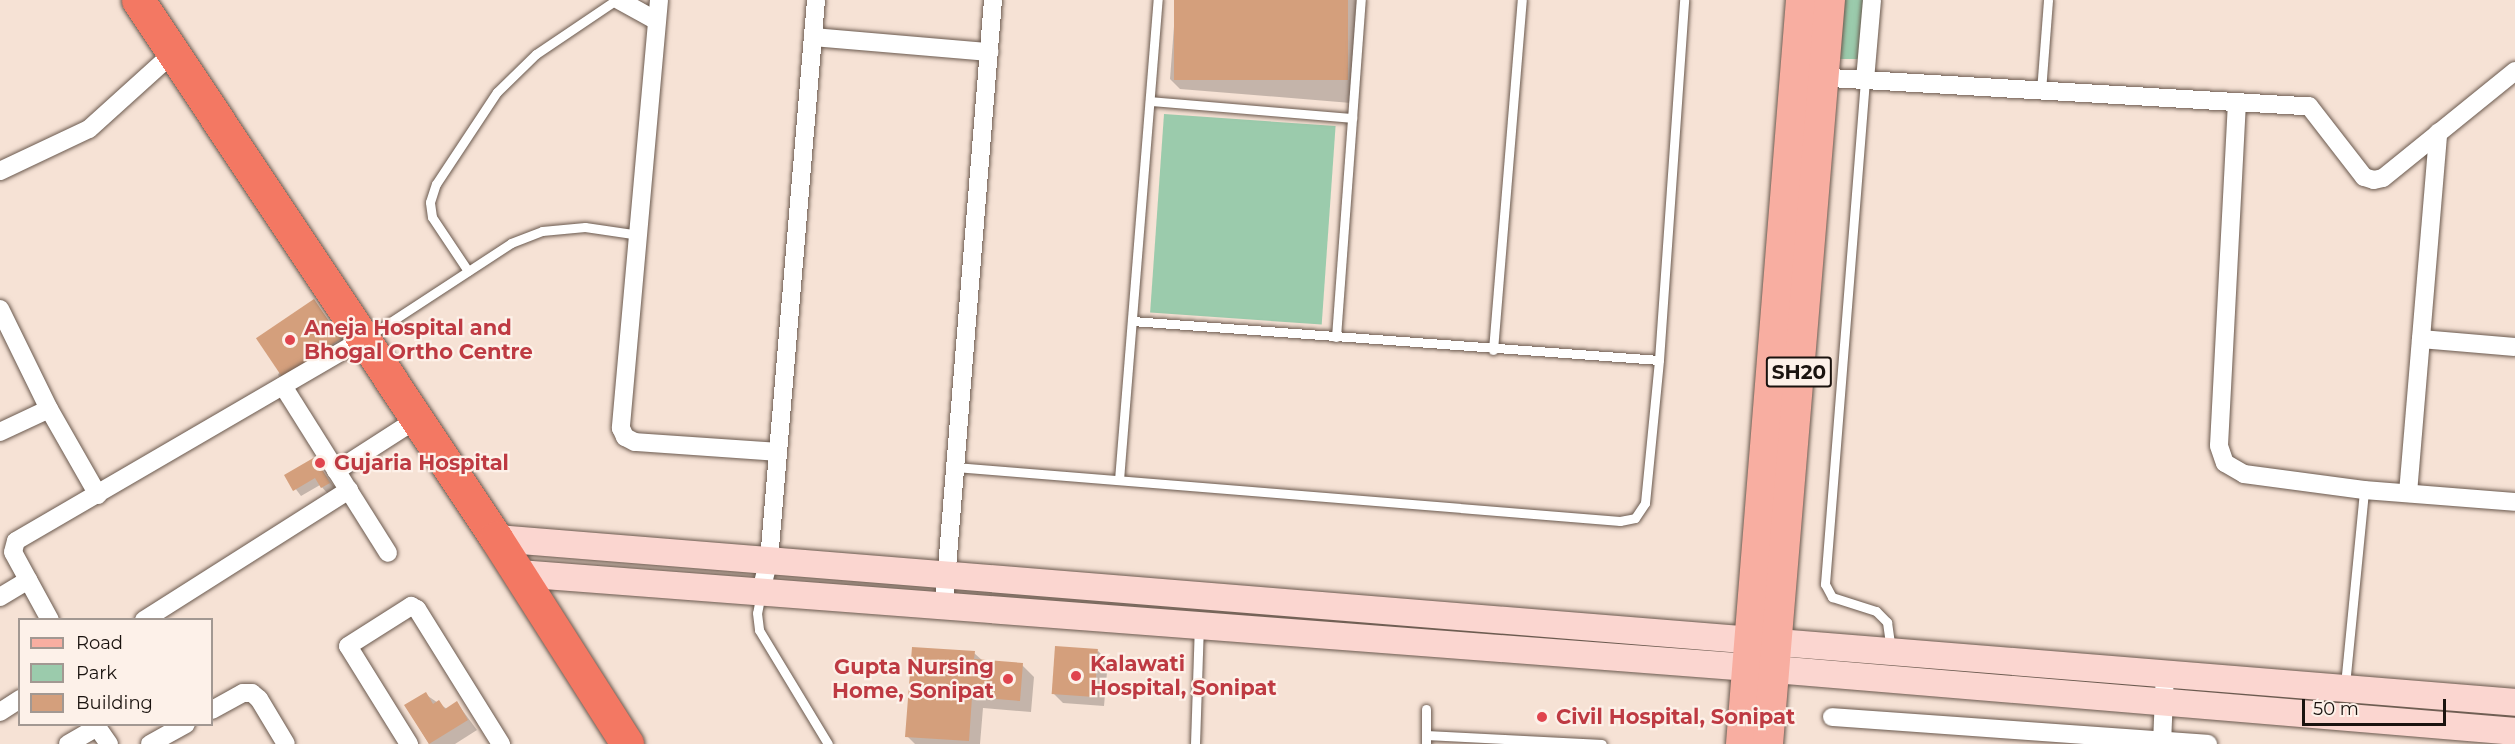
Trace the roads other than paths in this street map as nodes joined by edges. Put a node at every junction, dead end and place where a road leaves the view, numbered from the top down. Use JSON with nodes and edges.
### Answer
{"nodes":[{"id":1,"x":138,"y":0,"type":"edge"},
{"id":2,"x":618,"y":0,"type":"edge"},
{"id":3,"x":659,"y":0,"type":"edge"},
{"id":4,"x":816,"y":0,"type":"edge"},
{"id":5,"x":993,"y":0,"type":"edge"},
{"id":6,"x":1158,"y":0,"type":"edge"},
{"id":7,"x":1361,"y":0,"type":"edge"},
{"id":8,"x":1522,"y":0,"type":"edge"},
{"id":9,"x":1684,"y":0,"type":"edge"},
{"id":10,"x":1801,"y":0,"type":"edge"},
{"id":11,"x":1830,"y":0,"type":"edge"},
{"id":12,"x":1872,"y":0,"type":"edge"},
{"id":13,"x":2049,"y":0,"type":"edge"},
{"id":14,"x":657,"y":21,"type":"junction"},
{"id":15,"x":813,"y":37,"type":"junction"},
{"id":16,"x":989,"y":52,"type":"junction"},
{"id":17,"x":173,"y":53,"type":"junction"},
{"id":18,"x":2515,"y":71,"type":"edge"},
{"id":19,"x":1809,"y":77,"type":"junction"},
{"id":20,"x":1865,"y":80,"type":"junction"},
{"id":21,"x":2042,"y":91,"type":"junction"},
{"id":22,"x":1150,"y":101,"type":"junction"},
{"id":23,"x":2237,"y":102,"type":"junction"},
{"id":24,"x":1352,"y":118,"type":"junction"},
{"id":25,"x":2438,"y":132,"type":"junction"},
{"id":26,"x":0,"y":171,"type":"edge"},
{"id":27,"x":639,"y":235,"type":"junction"},
{"id":28,"x":468,"y":271,"type":"junction"},
{"id":29,"x":0,"y":309,"type":"edge"},
{"id":30,"x":1132,"y":321,"type":"junction"},
{"id":31,"x":1336,"y":337,"type":"junction"},
{"id":32,"x":363,"y":339,"type":"junction"},
{"id":33,"x":2421,"y":339,"type":"junction"},
{"id":34,"x":2515,"y":347,"type":"edge"},
{"id":35,"x":1493,"y":350,"type":"junction"},
{"id":36,"x":1659,"y":360,"type":"junction"},
{"id":37,"x":283,"y":386,"type":"junction"},
{"id":38,"x":50,"y":409,"type":"junction"},
{"id":39,"x":417,"y":420,"type":"junction"},
{"id":40,"x":0,"y":432,"type":"edge"},
{"id":41,"x":778,"y":453,"type":"junction"},
{"id":42,"x":955,"y":467,"type":"junction"},
{"id":43,"x":336,"y":471,"type":"junction"},
{"id":44,"x":1119,"y":480,"type":"junction"},
{"id":45,"x":349,"y":490,"type":"junction"},
{"id":46,"x":2364,"y":490,"type":"junction"},
{"id":47,"x":2408,"y":493,"type":"junction"},
{"id":48,"x":98,"y":495,"type":"junction"},
{"id":49,"x":2515,"y":502,"type":"edge"},
{"id":50,"x":496,"y":538,"type":"junction"},
{"id":51,"x":388,"y":553,"type":"dead end"},
{"id":52,"x":769,"y":560,"type":"junction"},
{"id":53,"x":518,"y":573,"type":"junction"},
{"id":54,"x":947,"y":574,"type":"junction"},
{"id":55,"x":28,"y":580,"type":"junction"},
{"id":56,"x":761,"y":591,"type":"junction"},
{"id":57,"x":0,"y":597,"type":"edge"},
{"id":58,"x":944,"y":605,"type":"junction"},
{"id":59,"x":49,"y":618,"type":"edge"},
{"id":60,"x":147,"y":618,"type":"edge"},
{"id":61,"x":1200,"y":625,"type":"junction"},
{"id":62,"x":1891,"y":650,"type":"junction"},
{"id":63,"x":1762,"y":654,"type":"junction"},
{"id":64,"x":2165,"y":673,"type":"junction"},
{"id":65,"x":2345,"y":688,"type":"junction"},
{"id":66,"x":18,"y":700,"type":"edge"},
{"id":67,"x":2164,"y":702,"type":"junction"},
{"id":68,"x":2515,"y":702,"type":"edge"},
{"id":69,"x":213,"y":710,"type":"edge"},
{"id":70,"x":1426,"y":710,"type":"dead end"},
{"id":71,"x":0,"y":712,"type":"edge"},
{"id":72,"x":1832,"y":717,"type":"dead end"},
{"id":73,"x":182,"y":726,"type":"edge"},
{"id":74,"x":2515,"y":731,"type":"edge"},
{"id":75,"x":1426,"y":739,"type":"edge"},
{"id":76,"x":2162,"y":742,"type":"edge"},
{"id":77,"x":68,"y":744,"type":"edge"},
{"id":78,"x":109,"y":744,"type":"edge"},
{"id":79,"x":150,"y":744,"type":"edge"},
{"id":80,"x":286,"y":744,"type":"edge"},
{"id":81,"x":409,"y":744,"type":"edge"},
{"id":82,"x":501,"y":744,"type":"edge"},
{"id":83,"x":627,"y":744,"type":"edge"},
{"id":84,"x":828,"y":744,"type":"edge"},
{"id":85,"x":1195,"y":744,"type":"edge"},
{"id":86,"x":1602,"y":744,"type":"edge"},
{"id":87,"x":1741,"y":744,"type":"edge"},
{"id":88,"x":1768,"y":744,"type":"edge"},
{"id":89,"x":2208,"y":744,"type":"edge"}],
"edges":[{"from":1,"to":17,"type":"highway"},
{"from":2,"to":14,"type":"street"},
{"from":2,"to":28,"type":"lane"},
{"from":3,"to":14,"type":"street"},
{"from":4,"to":15,"type":"street"},
{"from":5,"to":16,"type":"street"},
{"from":6,"to":22,"type":"lane"},
{"from":7,"to":24,"type":"lane"},
{"from":8,"to":35,"type":"lane"},
{"from":9,"to":36,"type":"lane"},
{"from":10,"to":19,"type":"main road","number":"SH20"},
{"from":11,"to":19,"type":"main road","number":"SH20"},
{"from":12,"to":20,"type":"street"},
{"from":13,"to":21,"type":"lane"},
{"from":14,"to":27,"type":"street"},
{"from":15,"to":16,"type":"street"},
{"from":15,"to":41,"type":"street"},
{"from":16,"to":42,"type":"street"},
{"from":17,"to":26,"type":"street"},
{"from":17,"to":32,"type":"highway"},
{"from":18,"to":25,"type":"street"},
{"from":19,"to":20,"type":"street"},
{"from":19,"to":63,"type":"main road","number":"SH20"},
{"from":20,"to":21,"type":"street"},
{"from":20,"to":62,"type":"lane"},
{"from":21,"to":23,"type":"street"},
{"from":22,"to":24,"type":"lane"},
{"from":22,"to":30,"type":"lane"},
{"from":23,"to":25,"type":"street"},
{"from":23,"to":46,"type":"street"},
{"from":24,"to":31,"type":"lane"},
{"from":25,"to":33,"type":"street"},
{"from":27,"to":28,"type":"lane"},
{"from":27,"to":41,"type":"street"},
{"from":28,"to":32,"type":"lane"},
{"from":29,"to":38,"type":"street"},
{"from":30,"to":31,"type":"lane"},
{"from":30,"to":44,"type":"lane"},
{"from":31,"to":35,"type":"lane"},
{"from":32,"to":37,"type":"street"},
{"from":32,"to":39,"type":"highway"},
{"from":33,"to":34,"type":"street"},
{"from":33,"to":47,"type":"street"},
{"from":35,"to":36,"type":"lane"},
{"from":36,"to":44,"type":"lane"},
{"from":37,"to":43,"type":"street"},
{"from":37,"to":48,"type":"street"},
{"from":38,"to":40,"type":"street"},
{"from":38,"to":48,"type":"street"},
{"from":39,"to":43,"type":"street"},
{"from":39,"to":50,"type":"highway"},
{"from":41,"to":52,"type":"street"},
{"from":42,"to":44,"type":"lane"},
{"from":42,"to":54,"type":"street"},
{"from":43,"to":45,"type":"street"},
{"from":45,"to":51,"type":"street"},
{"from":45,"to":60,"type":"street"},
{"from":46,"to":47,"type":"street"},
{"from":46,"to":65,"type":"lane"},
{"from":47,"to":49,"type":"street"},
{"from":48,"to":55,"type":"street"},
{"from":50,"to":52,"type":"street"},
{"from":50,"to":53,"type":"highway"},
{"from":52,"to":54,"type":"street"},
{"from":52,"to":56,"type":"street"},
{"from":53,"to":56,"type":"street"},
{"from":53,"to":83,"type":"highway"},
{"from":54,"to":58,"type":"street"},
{"from":54,"to":63,"type":"street"},
{"from":55,"to":57,"type":"street"},
{"from":55,"to":59,"type":"street"},
{"from":56,"to":58,"type":"street"},
{"from":56,"to":84,"type":"lane"},
{"from":58,"to":61,"type":"street"},
{"from":61,"to":63,"type":"street"},
{"from":61,"to":85,"type":"lane"},
{"from":62,"to":63,"type":"street"},
{"from":62,"to":64,"type":"street"},
{"from":63,"to":67,"type":"street"},
{"from":63,"to":87,"type":"main road","number":"SH20"},
{"from":63,"to":88,"type":"main road","number":"SH20"},
{"from":64,"to":65,"type":"street"},
{"from":64,"to":67,"type":"street"},
{"from":65,"to":68,"type":"street"},
{"from":66,"to":71,"type":"street"},
{"from":67,"to":74,"type":"street"},
{"from":67,"to":76,"type":"street"},
{"from":69,"to":80,"type":"street"},
{"from":70,"to":75,"type":"lane"},
{"from":72,"to":76,"type":"street"},
{"from":73,"to":79,"type":"street"},
{"from":75,"to":86,"type":"lane"},
{"from":76,"to":89,"type":"street"},
{"from":77,"to":78,"type":"street"},
{"from":81,"to":82,"type":"street"}]}
